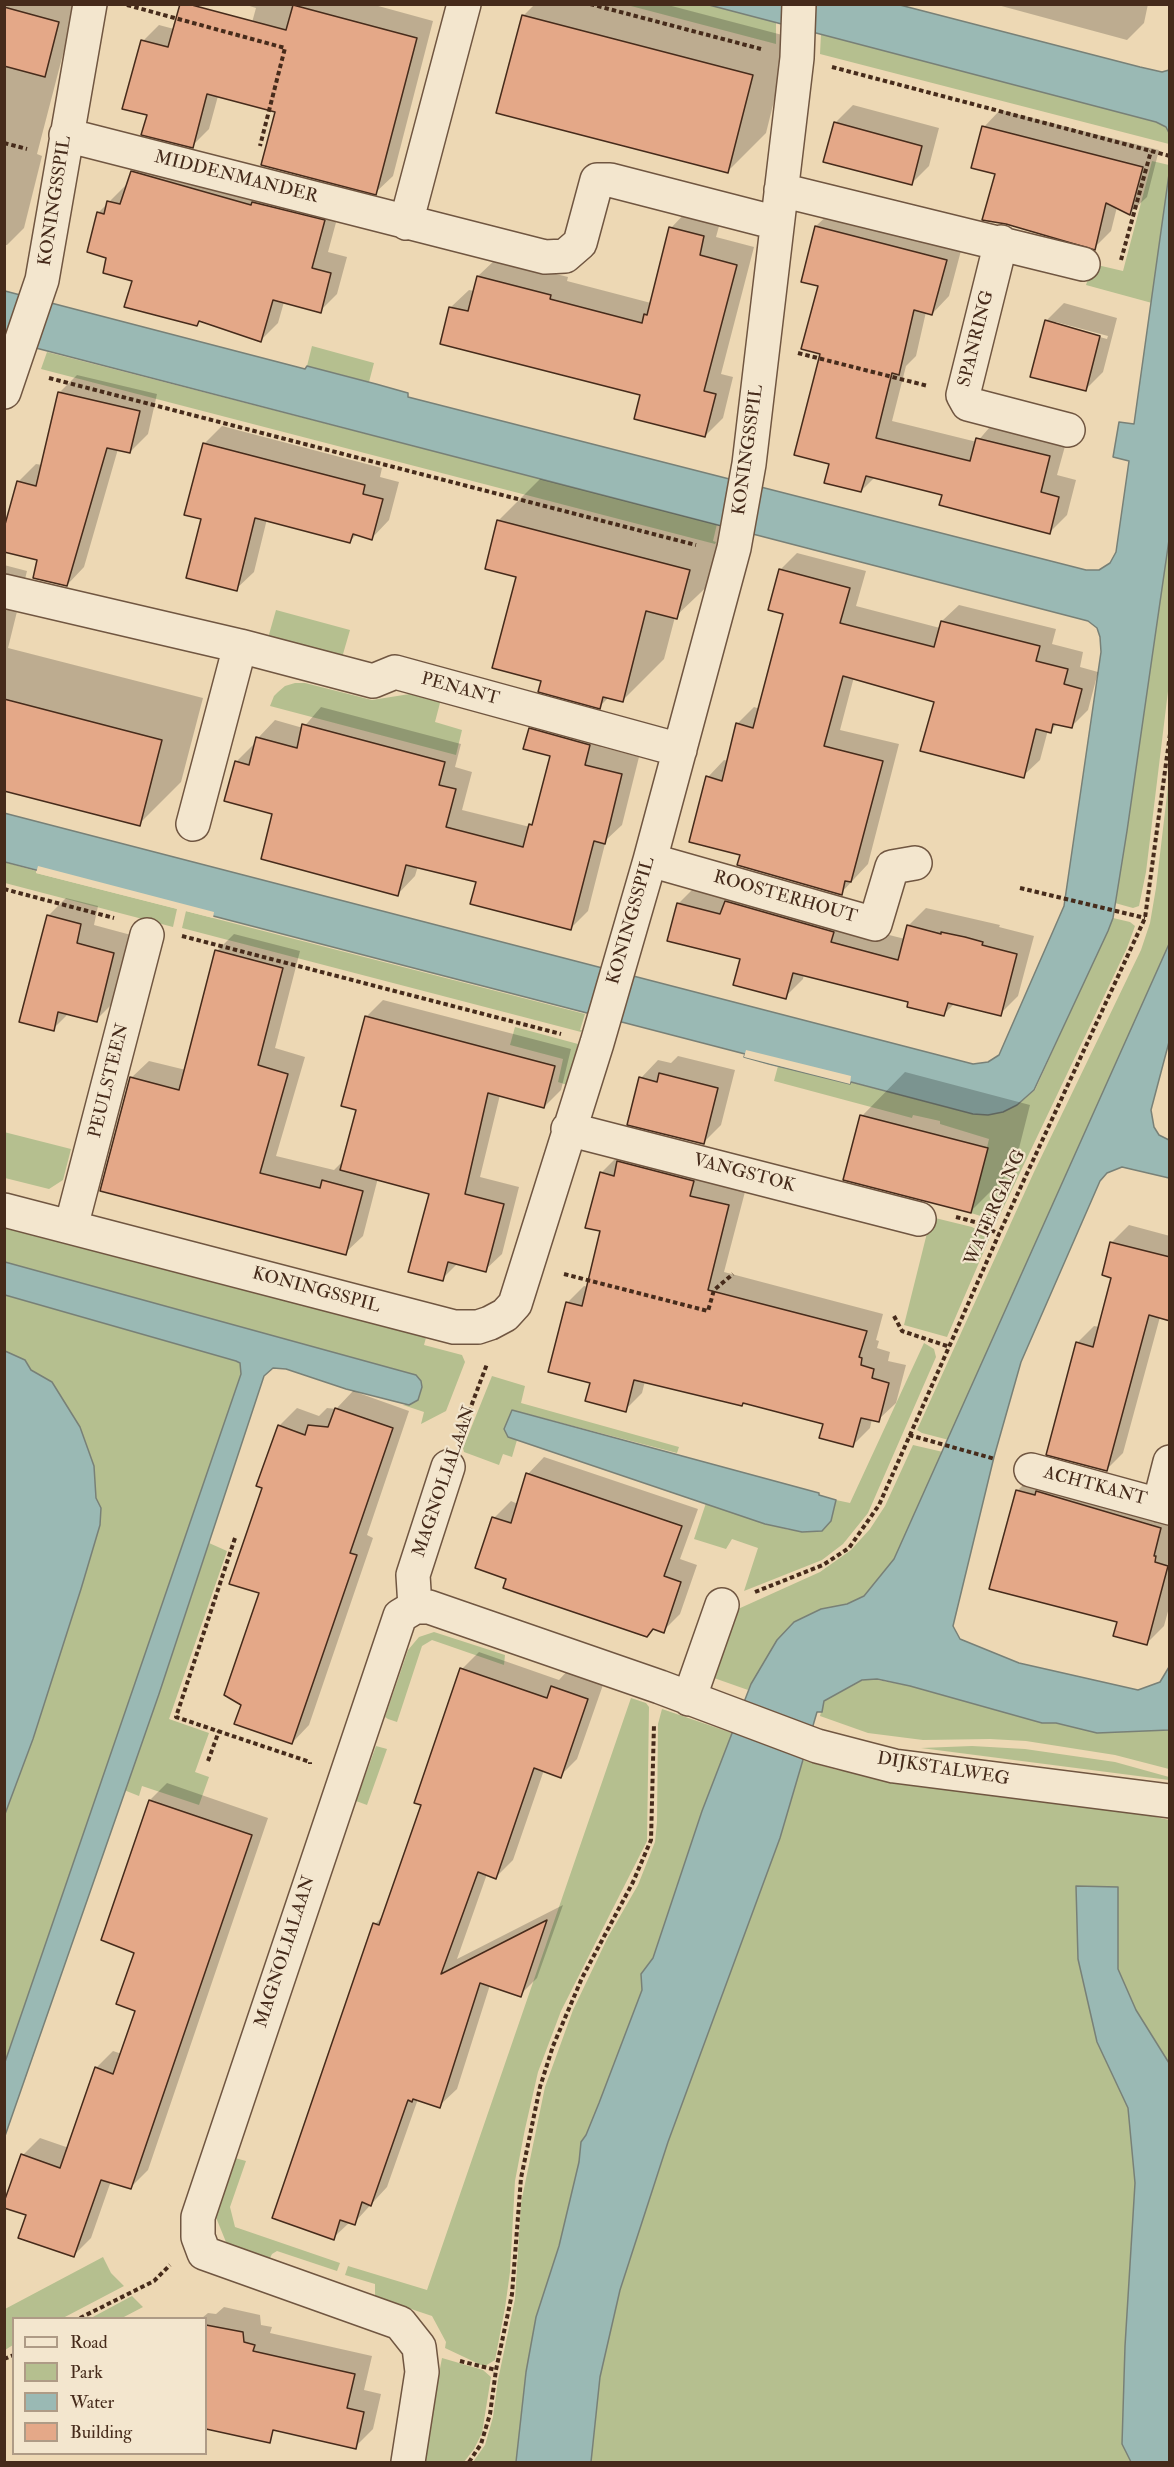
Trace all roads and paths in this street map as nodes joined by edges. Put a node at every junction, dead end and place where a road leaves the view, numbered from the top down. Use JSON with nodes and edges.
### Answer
{"nodes":[{"id":1,"x":90,"y":4,"type":"edge"},
{"id":2,"x":123,"y":4,"type":"edge"},
{"id":3,"x":464,"y":4,"type":"edge"},
{"id":4,"x":590,"y":4,"type":"edge"},
{"id":5,"x":799,"y":4,"type":"edge"},
{"id":6,"x":798,"y":51,"type":"junction"},
{"id":7,"x":66,"y":135,"type":"junction"},
{"id":8,"x":1153,"y":152,"type":"junction"},
{"id":9,"x":1170,"y":156,"type":"edge"},
{"id":10,"x":251,"y":182,"type":"junction"},
{"id":11,"x":781,"y":189,"type":"junction"},
{"id":12,"x":406,"y":223,"type":"junction"},
{"id":13,"x":777,"y":223,"type":"junction"},
{"id":14,"x":1001,"y":242,"type":"junction"},
{"id":15,"x":1083,"y":264,"type":"joint"},
{"id":16,"x":763,"y":344,"type":"junction"},
{"id":17,"x":13,"y":371,"type":"edge"},
{"id":18,"x":963,"y":395,"type":"junction"},
{"id":19,"x":1068,"y":430,"type":"dead end"},
{"id":20,"x":734,"y":552,"type":"junction"},
{"id":21,"x":4,"y":591,"type":"edge"},
{"id":22,"x":240,"y":646,"type":"junction"},
{"id":23,"x":1170,"y":734,"type":"edge"},
{"id":24,"x":680,"y":750,"type":"junction"},
{"id":25,"x":194,"y":824,"type":"dead end"},
{"id":26,"x":650,"y":860,"type":"junction"},
{"id":27,"x":915,"y":863,"type":"dead end"},
{"id":28,"x":1020,"y":888,"type":"dead end"},
{"id":29,"x":4,"y":889,"type":"edge"},
{"id":30,"x":116,"y":918,"type":"dead end"},
{"id":31,"x":1145,"y":918,"type":"junction"},
{"id":32,"x":162,"y":935,"type":"joint"},
{"id":33,"x":598,"y":1039,"type":"junction"},
{"id":34,"x":568,"y":1129,"type":"junction"},
{"id":35,"x":4,"y":1210,"type":"edge"},
{"id":36,"x":919,"y":1219,"type":"dead end"},
{"id":37,"x":71,"y":1227,"type":"junction"},
{"id":38,"x":529,"y":1265,"type":"junction"},
{"id":39,"x":734,"y":1274,"type":"dead end"},
{"id":40,"x":894,"y":1316,"type":"dead end"},
{"id":41,"x":490,"y":1323,"type":"junction"},
{"id":42,"x":950,"y":1347,"type":"junction"},
{"id":43,"x":909,"y":1435,"type":"junction"},
{"id":44,"x":1170,"y":1462,"type":"edge"},
{"id":45,"x":1018,"y":1466,"type":"joint"},
{"id":46,"x":448,"y":1467,"type":"joint"},
{"id":47,"x":1164,"y":1506,"type":"edge"},
{"id":48,"x":235,"y":1538,"type":"dead end"},
{"id":49,"x":722,"y":1605,"type":"joint"},
{"id":50,"x":415,"y":1607,"type":"junction"},
{"id":51,"x":674,"y":1693,"type":"junction"},
{"id":52,"x":219,"y":1731,"type":"junction"},
{"id":53,"x":208,"y":1761,"type":"dead end"},
{"id":54,"x":307,"y":1772,"type":"dead end"},
{"id":55,"x":1170,"y":1801,"type":"edge"},
{"id":56,"x":198,"y":2237,"type":"junction"},
{"id":57,"x":84,"y":2317,"type":"edge"},
{"id":58,"x":408,"y":2463,"type":"edge"},
{"id":59,"x":469,"y":2463,"type":"edge"}],
"edges":[{"from":1,"to":7,"type":"street","name":"KONINGSSPIL"},
{"from":2,"to":10,"type":"path"},
{"from":3,"to":12,"type":"street"},
{"from":4,"to":6,"type":"path"},
{"from":5,"to":6,"type":"street","name":"KONINGSSPIL"},
{"from":6,"to":8,"type":"path"},
{"from":6,"to":11,"type":"street","name":"KONINGSSPIL"},
{"from":7,"to":10,"type":"street","name":"MIDDENMANDER"},
{"from":7,"to":17,"type":"street","name":"KONINGSSPIL"},
{"from":8,"to":9,"type":"path"},
{"from":8,"to":15,"type":"path"},
{"from":10,"to":12,"type":"street","name":"MIDDENMANDER"},
{"from":11,"to":13,"type":"street","name":"KONINGSSPIL"},
{"from":11,"to":14,"type":"street"},
{"from":12,"to":13,"type":"street","name":"MIDDENMANDER"},
{"from":13,"to":16,"type":"street","name":"KONINGSSPIL"},
{"from":14,"to":15,"type":"street"},
{"from":14,"to":18,"type":"street","name":"SPANRING"},
{"from":16,"to":18,"type":"path"},
{"from":16,"to":20,"type":"street","name":"KONINGSSPIL"},
{"from":17,"to":20,"type":"path"},
{"from":18,"to":19,"type":"street","name":"SPANRING"},
{"from":20,"to":24,"type":"street","name":"KONINGSSPIL"},
{"from":21,"to":22,"type":"street","name":"PENANT"},
{"from":22,"to":24,"type":"street","name":"PENANT"},
{"from":22,"to":25,"type":"street"},
{"from":23,"to":31,"type":"path","name":"WATERGANG"},
{"from":24,"to":26,"type":"street","name":"KONINGSSPIL"},
{"from":26,"to":27,"type":"street","name":"ROOSTERHOUT"},
{"from":26,"to":33,"type":"street","name":"KONINGSSPIL"},
{"from":28,"to":31,"type":"path"},
{"from":29,"to":30,"type":"path"},
{"from":31,"to":42,"type":"path","name":"WATERGANG"},
{"from":32,"to":33,"type":"path"},
{"from":32,"to":37,"type":"street","name":"PEULSTEEN"},
{"from":33,"to":34,"type":"street","name":"KONINGSSPIL"},
{"from":34,"to":36,"type":"street","name":"VANGSTOK"},
{"from":34,"to":38,"type":"street","name":"KONINGSSPIL"},
{"from":35,"to":37,"type":"street","name":"KONINGSSPIL"},
{"from":37,"to":41,"type":"street","name":"KONINGSSPIL"},
{"from":38,"to":39,"type":"path"},
{"from":38,"to":41,"type":"street","name":"KONINGSSPIL"},
{"from":40,"to":42,"type":"path"},
{"from":41,"to":46,"type":"path","name":"MAGNOLIALAAN"},
{"from":42,"to":43,"type":"path","name":"WATERGANG"},
{"from":43,"to":45,"type":"path"},
{"from":43,"to":49,"type":"path","name":"WATERGANG"},
{"from":44,"to":47,"type":"street","name":"ACHTKANT"},
{"from":45,"to":47,"type":"street","name":"ACHTKANT"},
{"from":46,"to":50,"type":"street","name":"MAGNOLIALAAN"},
{"from":48,"to":52,"type":"path"},
{"from":49,"to":51,"type":"street"},
{"from":50,"to":51,"type":"street","name":"DIJKSTALWEG"},
{"from":50,"to":56,"type":"street","name":"MAGNOLIALAAN"},
{"from":51,"to":55,"type":"street","name":"DIJKSTALWEG"},
{"from":51,"to":59,"type":"path"},
{"from":52,"to":53,"type":"path"},
{"from":52,"to":54,"type":"path"},
{"from":56,"to":57,"type":"path"},
{"from":56,"to":58,"type":"street"}]}
